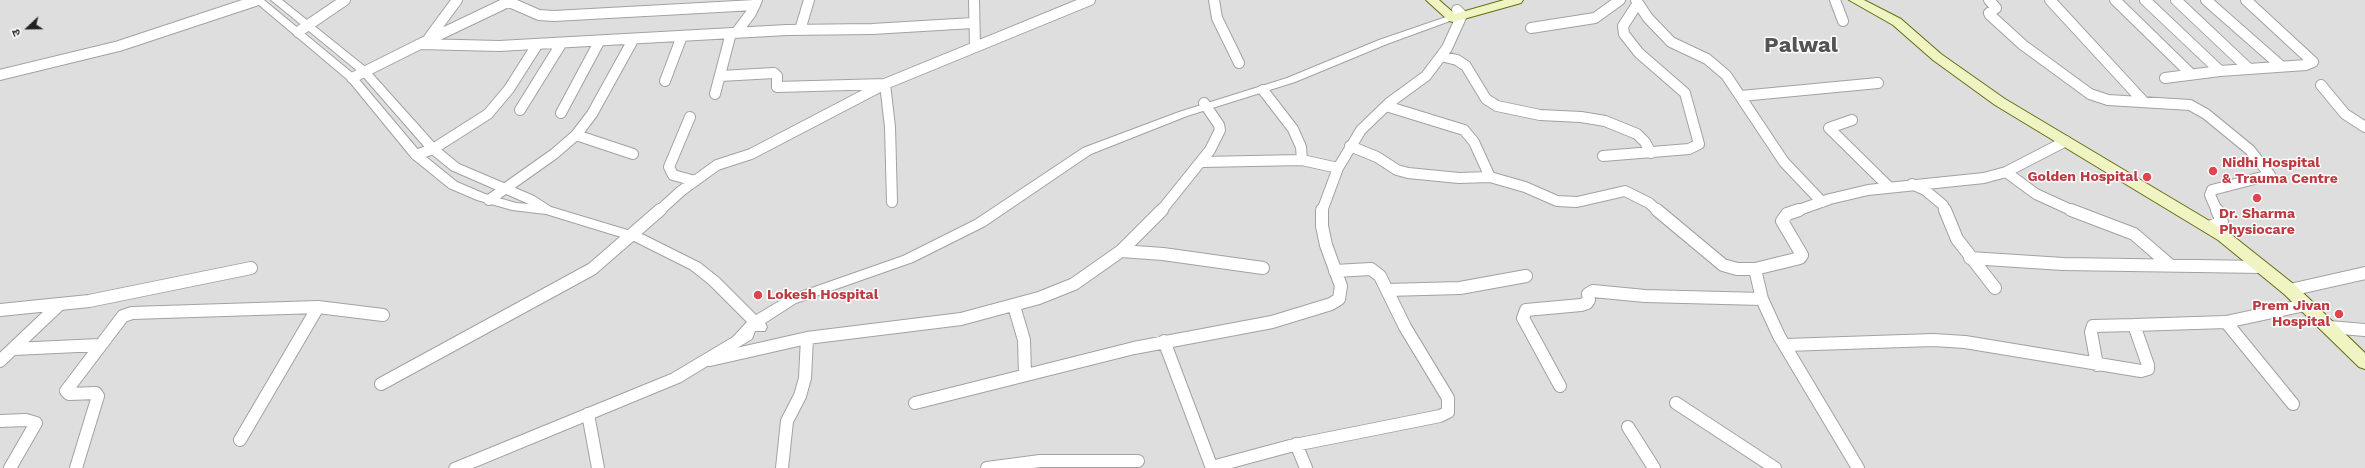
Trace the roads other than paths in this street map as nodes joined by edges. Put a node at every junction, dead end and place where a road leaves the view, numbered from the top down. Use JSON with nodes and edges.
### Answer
{"nodes":[{"id":1,"x":258,"y":0,"type":"edge"},
{"id":2,"x":276,"y":0,"type":"edge"},
{"id":3,"x":345,"y":0,"type":"edge"},
{"id":4,"x":457,"y":0,"type":"edge"},
{"id":5,"x":809,"y":0,"type":"edge"},
{"id":6,"x":974,"y":0,"type":"edge"},
{"id":7,"x":1090,"y":0,"type":"edge"},
{"id":8,"x":1214,"y":0,"type":"edge"},
{"id":9,"x":1432,"y":0,"type":"edge"},
{"id":10,"x":1494,"y":0,"type":"edge"},
{"id":11,"x":1517,"y":0,"type":"edge"},
{"id":12,"x":1620,"y":0,"type":"edge"},
{"id":13,"x":1835,"y":0,"type":"edge"},
{"id":14,"x":1856,"y":0,"type":"edge"},
{"id":15,"x":1989,"y":0,"type":"edge"},
{"id":16,"x":2050,"y":0,"type":"edge"},
{"id":17,"x":2115,"y":0,"type":"edge"},
{"id":18,"x":2145,"y":0,"type":"edge"},
{"id":19,"x":2176,"y":0,"type":"edge"},
{"id":20,"x":2206,"y":0,"type":"edge"},
{"id":21,"x":2246,"y":0,"type":"edge"},
{"id":22,"x":510,"y":1,"type":"edge"},
{"id":23,"x":1637,"y":1,"type":"edge"},
{"id":24,"x":756,"y":3,"type":"edge"},
{"id":25,"x":1455,"y":14,"type":"junction"},
{"id":26,"x":1843,"y":21,"type":"dead end"},
{"id":27,"x":973,"y":23,"type":"junction"},
{"id":28,"x":308,"y":26,"type":"junction"},
{"id":29,"x":1531,"y":28,"type":"dead end"},
{"id":30,"x":800,"y":30,"type":"junction"},
{"id":31,"x":298,"y":32,"type":"junction"},
{"id":32,"x":734,"y":33,"type":"junction"},
{"id":33,"x":682,"y":36,"type":"junction"},
{"id":34,"x":633,"y":40,"type":"junction"},
{"id":35,"x":423,"y":42,"type":"junction"},
{"id":36,"x":598,"y":42,"type":"junction"},
{"id":37,"x":561,"y":44,"type":"junction"},
{"id":38,"x":538,"y":45,"type":"junction"},
{"id":39,"x":975,"y":46,"type":"junction"},
{"id":40,"x":1441,"y":56,"type":"junction"},
{"id":41,"x":1239,"y":63,"type":"dead end"},
{"id":42,"x":2281,"y":66,"type":"junction"},
{"id":43,"x":2248,"y":68,"type":"junction"},
{"id":44,"x":364,"y":71,"type":"junction"},
{"id":45,"x":2220,"y":71,"type":"junction"},
{"id":46,"x":2191,"y":74,"type":"junction"},
{"id":47,"x":0,"y":75,"type":"edge"},
{"id":48,"x":720,"y":76,"type":"junction"},
{"id":49,"x":352,"y":78,"type":"junction"},
{"id":50,"x":2165,"y":78,"type":"dead end"},
{"id":51,"x":666,"y":81,"type":"dead end"},
{"id":52,"x":1878,"y":83,"type":"dead end"},
{"id":53,"x":885,"y":84,"type":"junction"},
{"id":54,"x":2321,"y":85,"type":"dead end"},
{"id":55,"x":1263,"y":90,"type":"junction"},
{"id":56,"x":715,"y":94,"type":"dead end"},
{"id":57,"x":1741,"y":96,"type":"junction"},
{"id":58,"x":2144,"y":102,"type":"junction"},
{"id":59,"x":1206,"y":105,"type":"junction"},
{"id":60,"x":1386,"y":106,"type":"junction"},
{"id":61,"x":520,"y":110,"type":"dead end"},
{"id":62,"x":561,"y":113,"type":"dead end"},
{"id":63,"x":690,"y":118,"type":"dead end"},
{"id":64,"x":1852,"y":120,"type":"dead end"},
{"id":65,"x":2365,"y":127,"type":"edge"},
{"id":66,"x":576,"y":135,"type":"junction"},
{"id":67,"x":2066,"y":141,"type":"junction"},
{"id":68,"x":1350,"y":146,"type":"junction"},
{"id":69,"x":432,"y":148,"type":"junction"},
{"id":70,"x":1651,"y":153,"type":"junction"},
{"id":71,"x":633,"y":154,"type":"dead end"},
{"id":72,"x":416,"y":155,"type":"junction"},
{"id":73,"x":1604,"y":156,"type":"dead end"},
{"id":74,"x":1302,"y":160,"type":"junction"},
{"id":75,"x":1202,"y":162,"type":"junction"},
{"id":76,"x":1338,"y":168,"type":"junction"},
{"id":77,"x":2006,"y":172,"type":"junction"},
{"id":78,"x":1490,"y":177,"type":"junction"},
{"id":79,"x":695,"y":181,"type":"junction"},
{"id":80,"x":1912,"y":184,"type":"junction"},
{"id":81,"x":1889,"y":187,"type":"junction"},
{"id":82,"x":504,"y":188,"type":"junction"},
{"id":83,"x":489,"y":200,"type":"junction"},
{"id":84,"x":892,"y":202,"type":"dead end"},
{"id":85,"x":1822,"y":202,"type":"junction"},
{"id":86,"x":547,"y":210,"type":"junction"},
{"id":87,"x":2210,"y":227,"type":"junction"},
{"id":88,"x":630,"y":235,"type":"junction"},
{"id":89,"x":1121,"y":251,"type":"junction"},
{"id":90,"x":1970,"y":258,"type":"junction"},
{"id":91,"x":2171,"y":266,"type":"junction"},
{"id":92,"x":2262,"y":267,"type":"junction"},
{"id":93,"x":251,"y":268,"type":"dead end"},
{"id":94,"x":1263,"y":268,"type":"dead end"},
{"id":95,"x":1755,"y":269,"type":"junction"},
{"id":96,"x":1335,"y":271,"type":"junction"},
{"id":97,"x":2365,"y":273,"type":"edge"},
{"id":98,"x":1526,"y":276,"type":"dead end"},
{"id":99,"x":1995,"y":288,"type":"dead end"},
{"id":100,"x":1387,"y":290,"type":"junction"},
{"id":101,"x":2290,"y":290,"type":"junction"},
{"id":102,"x":1762,"y":299,"type":"junction"},
{"id":103,"x":60,"y":304,"type":"junction"},
{"id":104,"x":2305,"y":305,"type":"junction"},
{"id":105,"x":1014,"y":306,"type":"junction"},
{"id":106,"x":318,"y":307,"type":"junction"},
{"id":107,"x":0,"y":310,"type":"edge"},
{"id":108,"x":383,"y":314,"type":"dead end"},
{"id":109,"x":2226,"y":322,"type":"junction"},
{"id":110,"x":757,"y":325,"type":"junction"},
{"id":111,"x":2134,"y":325,"type":"junction"},
{"id":112,"x":2329,"y":327,"type":"junction"},
{"id":113,"x":2365,"y":330,"type":"edge"},
{"id":114,"x":807,"y":338,"type":"junction"},
{"id":115,"x":1164,"y":341,"type":"junction"},
{"id":116,"x":99,"y":345,"type":"junction"},
{"id":117,"x":1786,"y":345,"type":"junction"},
{"id":118,"x":14,"y":349,"type":"junction"},
{"id":119,"x":707,"y":360,"type":"junction"},
{"id":120,"x":0,"y":361,"type":"edge"},
{"id":121,"x":2365,"y":362,"type":"edge"},
{"id":122,"x":2097,"y":365,"type":"junction"},
{"id":123,"x":1025,"y":374,"type":"junction"},
{"id":124,"x":382,"y":384,"type":"dead end"},
{"id":125,"x":1560,"y":386,"type":"dead end"},
{"id":126,"x":915,"y":403,"type":"dead end"},
{"id":127,"x":1676,"y":403,"type":"dead end"},
{"id":128,"x":2293,"y":404,"type":"dead end"},
{"id":129,"x":588,"y":414,"type":"junction"},
{"id":130,"x":0,"y":421,"type":"edge"},
{"id":131,"x":1628,"y":427,"type":"dead end"},
{"id":132,"x":240,"y":440,"type":"dead end"},
{"id":133,"x":1296,"y":444,"type":"junction"},
{"id":134,"x":1138,"y":462,"type":"dead end"},
{"id":135,"x":1008,"y":466,"type":"edge"},
{"id":136,"x":10,"y":468,"type":"edge"},
{"id":137,"x":76,"y":468,"type":"edge"},
{"id":138,"x":457,"y":468,"type":"edge"},
{"id":139,"x":598,"y":468,"type":"edge"},
{"id":140,"x":782,"y":468,"type":"edge"},
{"id":141,"x":987,"y":468,"type":"edge"},
{"id":142,"x":1212,"y":468,"type":"edge"},
{"id":143,"x":1306,"y":468,"type":"edge"},
{"id":144,"x":1654,"y":468,"type":"edge"},
{"id":145,"x":1775,"y":468,"type":"edge"},
{"id":146,"x":1858,"y":468,"type":"edge"}],
"edges":[{"from":1,"to":31,"type":"street"},
{"from":1,"to":47,"type":"street"},
{"from":2,"to":28,"type":"street"},
{"from":3,"to":28,"type":"street"},
{"from":4,"to":35,"type":"street"},
{"from":5,"to":30,"type":"street"},
{"from":6,"to":27,"type":"street"},
{"from":7,"to":39,"type":"street"},
{"from":8,"to":41,"type":"street"},
{"from":9,"to":25,"type":"main road"},
{"from":10,"to":25,"type":"main road"},
{"from":11,"to":25,"type":"main road"},
{"from":12,"to":29,"type":"street"},
{"from":13,"to":26,"type":"street"},
{"from":14,"to":67,"type":"main road"},
{"from":15,"to":58,"type":"street"},
{"from":16,"to":58,"type":"street"},
{"from":17,"to":46,"type":"street"},
{"from":18,"to":45,"type":"street"},
{"from":19,"to":43,"type":"street"},
{"from":20,"to":42,"type":"street"},
{"from":21,"to":42,"type":"street"},
{"from":22,"to":24,"type":"street"},
{"from":22,"to":35,"type":"street"},
{"from":23,"to":57,"type":"street"},
{"from":23,"to":70,"type":"street"},
{"from":24,"to":32,"type":"street"},
{"from":25,"to":40,"type":"street"},
{"from":25,"to":55,"type":"street"},
{"from":25,"to":59,"type":"street"},
{"from":27,"to":30,"type":"street"},
{"from":27,"to":39,"type":"street"},
{"from":28,"to":31,"type":"street"},
{"from":28,"to":44,"type":"street"},
{"from":30,"to":32,"type":"street"},
{"from":31,"to":49,"type":"street"},
{"from":32,"to":33,"type":"street"},
{"from":32,"to":48,"type":"street"},
{"from":33,"to":34,"type":"street"},
{"from":33,"to":51,"type":"street"},
{"from":34,"to":36,"type":"street"},
{"from":34,"to":66,"type":"street"},
{"from":35,"to":38,"type":"street"},
{"from":35,"to":44,"type":"street"},
{"from":36,"to":37,"type":"street"},
{"from":36,"to":62,"type":"street"},
{"from":37,"to":38,"type":"street"},
{"from":37,"to":61,"type":"street"},
{"from":38,"to":69,"type":"street"},
{"from":39,"to":53,"type":"street"},
{"from":40,"to":60,"type":"street"},
{"from":40,"to":70,"type":"street"},
{"from":42,"to":43,"type":"street"},
{"from":43,"to":45,"type":"street"},
{"from":44,"to":49,"type":"street"},
{"from":44,"to":69,"type":"street"},
{"from":45,"to":46,"type":"street"},
{"from":46,"to":50,"type":"street"},
{"from":48,"to":53,"type":"street"},
{"from":48,"to":56,"type":"street"},
{"from":49,"to":72,"type":"street"},
{"from":52,"to":57,"type":"street"},
{"from":53,"to":79,"type":"street"},
{"from":53,"to":84,"type":"street"},
{"from":54,"to":65,"type":"street"},
{"from":55,"to":59,"type":"street"},
{"from":55,"to":74,"type":"street"},
{"from":57,"to":85,"type":"street"},
{"from":58,"to":87,"type":"street"},
{"from":59,"to":75,"type":"street"},
{"from":59,"to":110,"type":"street"},
{"from":60,"to":68,"type":"street"},
{"from":60,"to":78,"type":"street"},
{"from":63,"to":79,"type":"street"},
{"from":64,"to":81,"type":"street"},
{"from":66,"to":71,"type":"street"},
{"from":66,"to":82,"type":"street"},
{"from":67,"to":77,"type":"street"},
{"from":67,"to":87,"type":"main road"},
{"from":68,"to":76,"type":"street"},
{"from":68,"to":78,"type":"street"},
{"from":69,"to":72,"type":"street"},
{"from":69,"to":82,"type":"street"},
{"from":70,"to":73,"type":"street"},
{"from":72,"to":83,"type":"street"},
{"from":74,"to":75,"type":"street"},
{"from":74,"to":76,"type":"street"},
{"from":75,"to":89,"type":"street"},
{"from":76,"to":96,"type":"street"},
{"from":77,"to":80,"type":"street"},
{"from":77,"to":91,"type":"street"},
{"from":78,"to":95,"type":"street"},
{"from":79,"to":88,"type":"street"},
{"from":80,"to":81,"type":"street"},
{"from":80,"to":90,"type":"street"},
{"from":81,"to":85,"type":"street"},
{"from":82,"to":83,"type":"street"},
{"from":82,"to":86,"type":"street"},
{"from":83,"to":86,"type":"street"},
{"from":85,"to":95,"type":"street"},
{"from":86,"to":88,"type":"street"},
{"from":87,"to":92,"type":"main road"},
{"from":88,"to":110,"type":"street"},
{"from":88,"to":124,"type":"street"},
{"from":89,"to":94,"type":"street"},
{"from":89,"to":105,"type":"street"},
{"from":90,"to":91,"type":"street"},
{"from":90,"to":99,"type":"street"},
{"from":91,"to":92,"type":"street"},
{"from":92,"to":101,"type":"main road"},
{"from":93,"to":103,"type":"street"},
{"from":95,"to":102,"type":"street"},
{"from":96,"to":100,"type":"street"},
{"from":96,"to":115,"type":"street"},
{"from":97,"to":101,"type":"street"},
{"from":98,"to":100,"type":"street"},
{"from":100,"to":133,"type":"street"},
{"from":101,"to":104,"type":"main road"},
{"from":102,"to":117,"type":"street"},
{"from":102,"to":125,"type":"street"},
{"from":103,"to":107,"type":"street"},
{"from":103,"to":118,"type":"street"},
{"from":104,"to":109,"type":"street"},
{"from":104,"to":112,"type":"main road"},
{"from":105,"to":114,"type":"street"},
{"from":105,"to":123,"type":"street"},
{"from":106,"to":108,"type":"street"},
{"from":106,"to":116,"type":"street"},
{"from":106,"to":132,"type":"street"},
{"from":109,"to":111,"type":"street"},
{"from":109,"to":128,"type":"street"},
{"from":110,"to":119,"type":"street"},
{"from":111,"to":122,"type":"street"},
{"from":111,"to":122,"type":"street"},
{"from":112,"to":113,"type":"street"},
{"from":112,"to":121,"type":"main road"},
{"from":114,"to":119,"type":"street"},
{"from":114,"to":140,"type":"street"},
{"from":115,"to":123,"type":"street"},
{"from":115,"to":142,"type":"street"},
{"from":116,"to":118,"type":"street"},
{"from":116,"to":137,"type":"street"},
{"from":117,"to":122,"type":"street"},
{"from":117,"to":146,"type":"street"},
{"from":118,"to":120,"type":"street"},
{"from":119,"to":129,"type":"street"},
{"from":123,"to":126,"type":"street"},
{"from":127,"to":145,"type":"street"},
{"from":129,"to":138,"type":"street"},
{"from":129,"to":139,"type":"street"},
{"from":130,"to":136,"type":"street"},
{"from":131,"to":144,"type":"street"},
{"from":133,"to":142,"type":"street"},
{"from":133,"to":143,"type":"street"},
{"from":134,"to":135,"type":"street"},
{"from":135,"to":141,"type":"street"}]}
